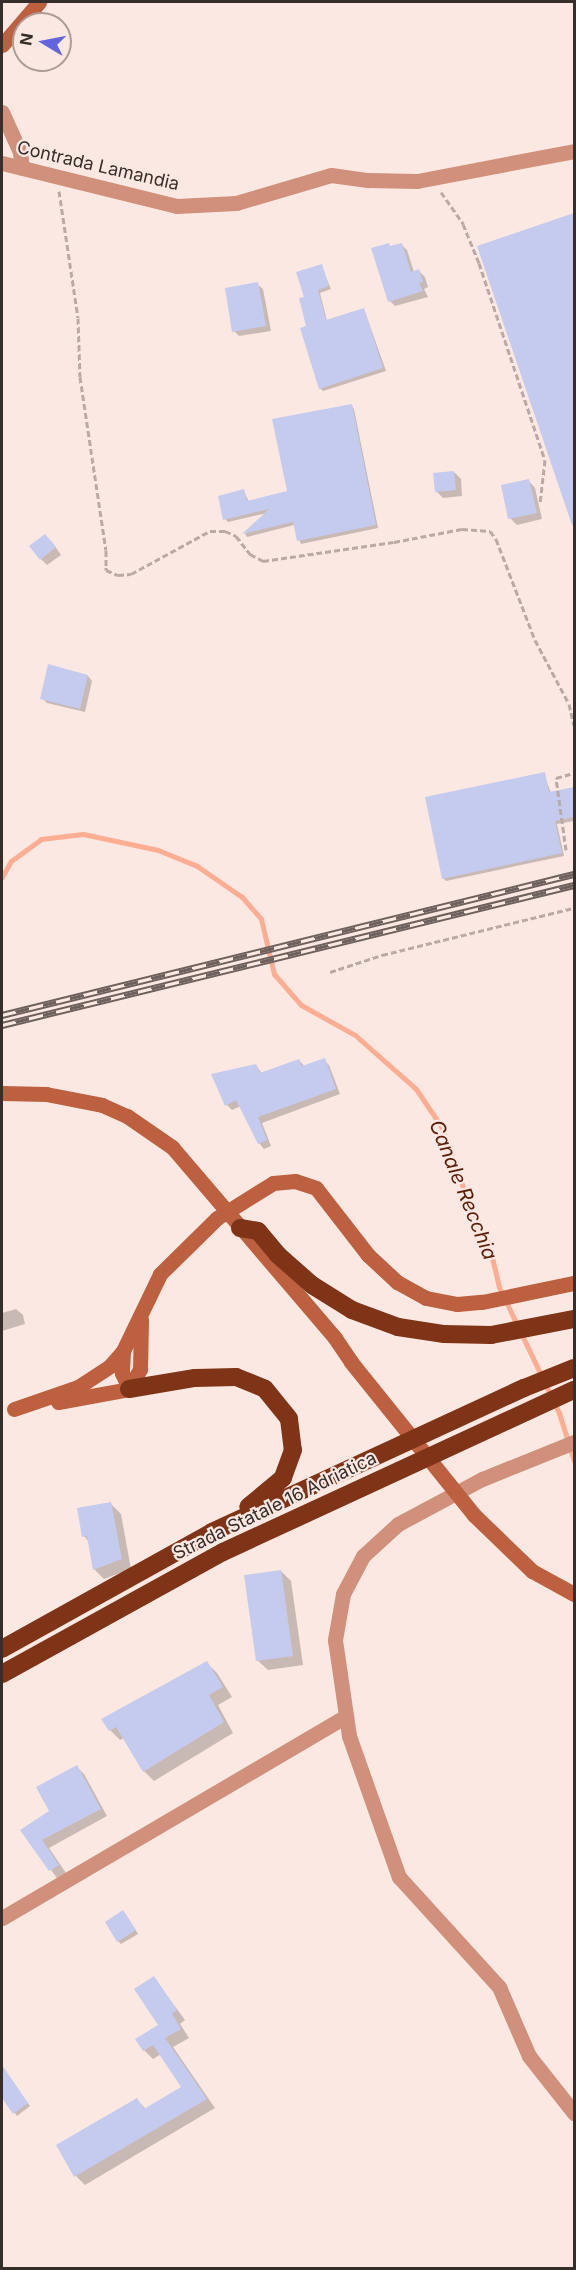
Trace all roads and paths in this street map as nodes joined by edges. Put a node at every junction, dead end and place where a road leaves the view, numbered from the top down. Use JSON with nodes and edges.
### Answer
{"nodes":[{"id":1,"x":39,"y":2,"type":"edge"},
{"id":2,"x":2,"y":45,"type":"edge"},
{"id":3,"x":2,"y":112,"type":"edge"},
{"id":4,"x":574,"y":151,"type":"edge"},
{"id":5,"x":2,"y":163,"type":"edge"},
{"id":6,"x":22,"y":168,"type":"junction"},
{"id":7,"x":63,"y":178,"type":"junction"},
{"id":8,"x":431,"y":178,"type":"junction"},
{"id":9,"x":540,"y":504,"type":"dead end"},
{"id":10,"x":574,"y":725,"type":"edge"},
{"id":11,"x":574,"y":773,"type":"edge"},
{"id":12,"x":566,"y":850,"type":"dead end"},
{"id":13,"x":574,"y":908,"type":"edge"},
{"id":14,"x":330,"y":972,"type":"dead end"},
{"id":15,"x":2,"y":1093,"type":"edge"},
{"id":16,"x":240,"y":1228,"type":"junction"},
{"id":17,"x":574,"y":1283,"type":"edge"},
{"id":18,"x":141,"y":1316,"type":"junction"},
{"id":19,"x":574,"y":1318,"type":"edge"},
{"id":20,"x":123,"y":1351,"type":"junction"},
{"id":21,"x":569,"y":1370,"type":"edge"},
{"id":22,"x":129,"y":1389,"type":"junction"},
{"id":23,"x":572,"y":1391,"type":"edge"},
{"id":24,"x":8,"y":1410,"type":"edge"},
{"id":25,"x":574,"y":1442,"type":"edge"},
{"id":26,"x":212,"y":1532,"type":"junction"},
{"id":27,"x":574,"y":1594,"type":"edge"},
{"id":28,"x":2,"y":1649,"type":"edge"},
{"id":29,"x":2,"y":1674,"type":"edge"},
{"id":30,"x":346,"y":1716,"type":"junction"},
{"id":31,"x":2,"y":1918,"type":"edge"},
{"id":32,"x":574,"y":2113,"type":"edge"}],
"edges":[{"from":1,"to":2,"type":"main road"},
{"from":3,"to":6,"type":"street"},
{"from":4,"to":8,"type":"street","name":"Contrada Lamandia"},
{"from":5,"to":6,"type":"street","name":"Contrada Lamandia"},
{"from":6,"to":7,"type":"street","name":"Contrada Lamandia"},
{"from":7,"to":8,"type":"street","name":"Contrada Lamandia"},
{"from":7,"to":10,"type":"path"},
{"from":8,"to":9,"type":"path"},
{"from":11,"to":12,"type":"path"},
{"from":13,"to":14,"type":"path"},
{"from":15,"to":16,"type":"main road"},
{"from":16,"to":19,"type":"highway"},
{"from":16,"to":27,"type":"main road"},
{"from":17,"to":18,"type":"main road"},
{"from":18,"to":20,"type":"main road"},
{"from":18,"to":22,"type":"main road"},
{"from":20,"to":22,"type":"main road"},
{"from":20,"to":24,"type":"main road"},
{"from":21,"to":26,"type":"highway","name":"Strada Statale 16 Adriatica"},
{"from":22,"to":24,"type":"main road"},
{"from":22,"to":26,"type":"highway"},
{"from":23,"to":29,"type":"highway","name":"Strada Statale 16 Adriatica"},
{"from":25,"to":30,"type":"street"},
{"from":26,"to":28,"type":"highway","name":"Strada Statale 16 Adriatica"},
{"from":30,"to":31,"type":"street"},
{"from":30,"to":32,"type":"street"}]}
